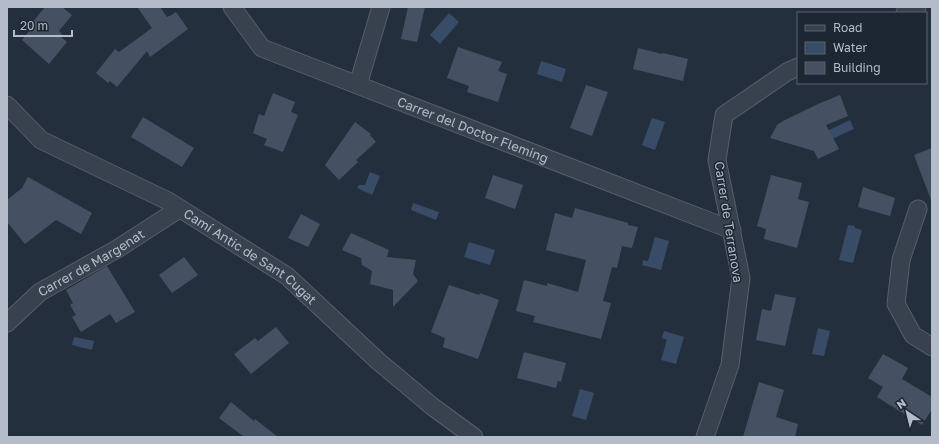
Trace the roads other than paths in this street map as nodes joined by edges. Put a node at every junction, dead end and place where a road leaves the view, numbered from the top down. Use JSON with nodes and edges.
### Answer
{"nodes":[{"id":1,"x":232,"y":7,"type":"edge"},
{"id":2,"x":381,"y":7,"type":"edge"},
{"id":3,"x":917,"y":7,"type":"edge"},
{"id":4,"x":907,"y":12,"type":"edge"},
{"id":5,"x":797,"y":67,"type":"edge"},
{"id":6,"x":358,"y":85,"type":"junction"},
{"id":7,"x":7,"y":105,"type":"edge"},
{"id":8,"x":179,"y":209,"type":"junction"},
{"id":9,"x":918,"y":210,"type":"dead end"},
{"id":10,"x":732,"y":230,"type":"junction"},
{"id":11,"x":7,"y":323,"type":"edge"},
{"id":12,"x":932,"y":347,"type":"edge"},
{"id":13,"x":474,"y":437,"type":"edge"},
{"id":14,"x":705,"y":437,"type":"edge"}],
"edges":[{"from":1,"to":6,"type":"street","name":"Carrer del Doctor Fleming"},
{"from":2,"to":6,"type":"street"},
{"from":3,"to":4,"type":"street"},
{"from":5,"to":10,"type":"street","name":"Carrer de Terranova"},
{"from":6,"to":10,"type":"street","name":"Carrer del Doctor Fleming"},
{"from":7,"to":8,"type":"street","name":"Camí Antic de Sant Cugat"},
{"from":8,"to":11,"type":"street","name":"Carrer de Margenat"},
{"from":8,"to":13,"type":"street","name":"Camí Antic de Sant Cugat"},
{"from":9,"to":12,"type":"street"},
{"from":10,"to":14,"type":"street","name":"Carrer de Terranova"}]}
